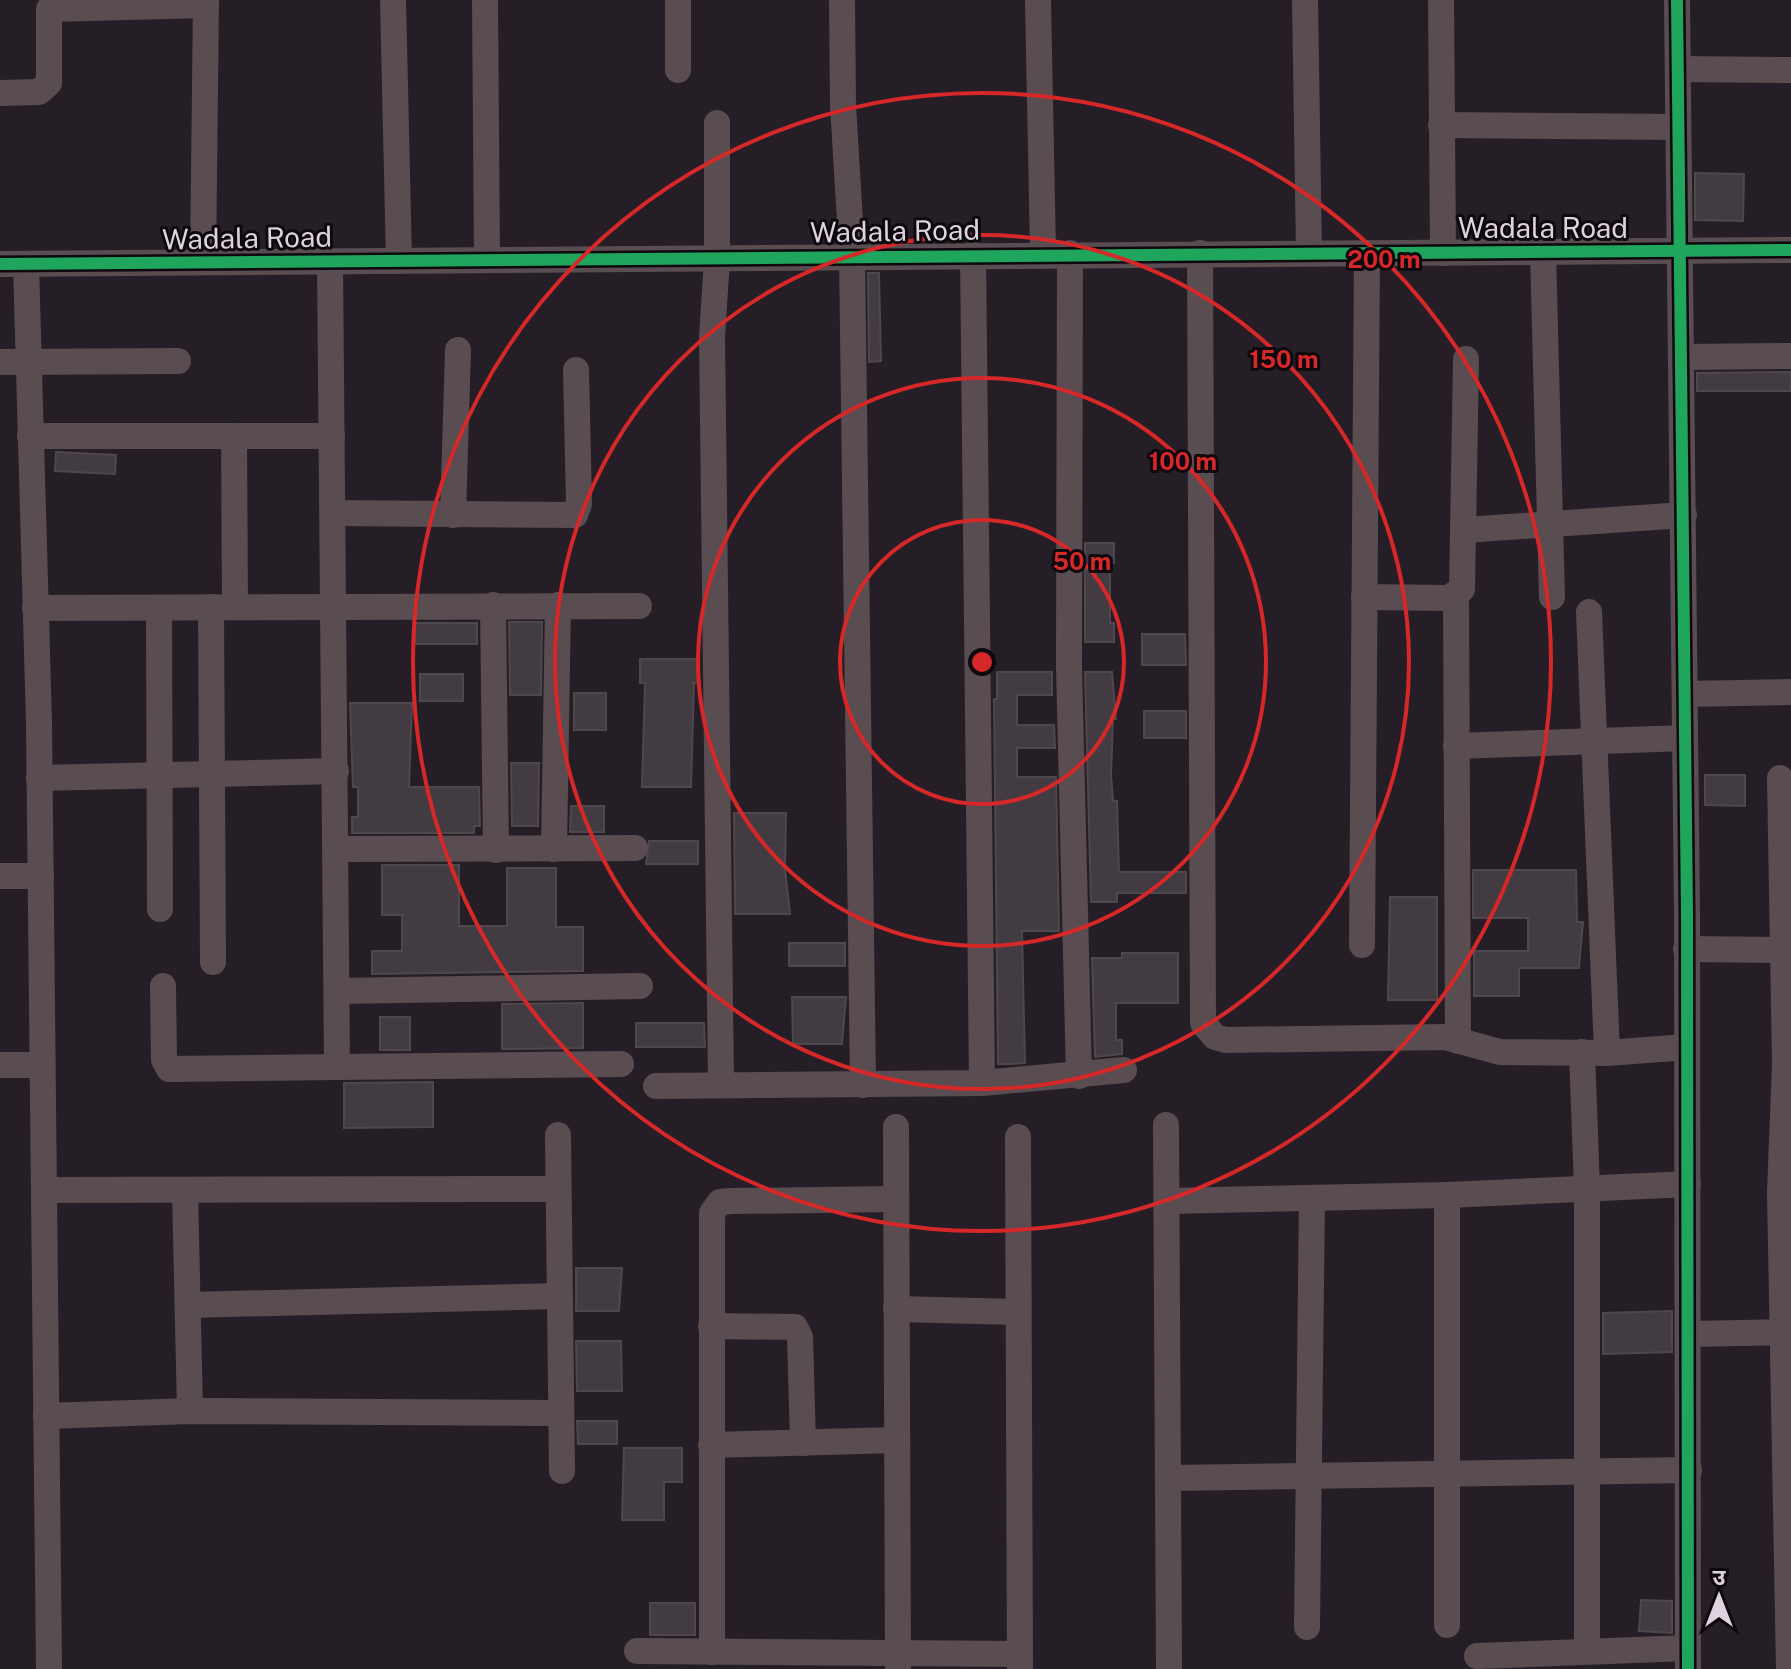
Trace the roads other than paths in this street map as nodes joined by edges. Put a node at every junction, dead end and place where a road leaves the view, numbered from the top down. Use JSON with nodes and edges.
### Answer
{"nodes":[{"id":1,"x":393,"y":0,"type":"edge"},
{"id":2,"x":485,"y":0,"type":"edge"},
{"id":3,"x":678,"y":0,"type":"edge"},
{"id":4,"x":842,"y":0,"type":"edge"},
{"id":5,"x":1038,"y":0,"type":"edge"},
{"id":6,"x":1305,"y":0,"type":"edge"},
{"id":7,"x":1441,"y":0,"type":"edge"},
{"id":8,"x":1677,"y":0,"type":"edge"},
{"id":9,"x":206,"y":2,"type":"edge"},
{"id":10,"x":49,"y":5,"type":"edge"},
{"id":11,"x":1678,"y":69,"type":"junction"},
{"id":12,"x":678,"y":70,"type":"dead end"},
{"id":13,"x":1791,"y":70,"type":"edge"},
{"id":14,"x":0,"y":93,"type":"edge"},
{"id":15,"x":717,"y":123,"type":"dead end"},
{"id":16,"x":1441,"y":125,"type":"junction"},
{"id":17,"x":1678,"y":127,"type":"junction"},
{"id":18,"x":1791,"y":250,"type":"edge"},
{"id":19,"x":1543,"y":252,"type":"junction"},
{"id":20,"x":1681,"y":252,"type":"junction"},
{"id":21,"x":1043,"y":253,"type":"junction"},
{"id":22,"x":1070,"y":253,"type":"junction"},
{"id":23,"x":1200,"y":253,"type":"junction"},
{"id":24,"x":1309,"y":253,"type":"junction"},
{"id":25,"x":1367,"y":253,"type":"junction"},
{"id":26,"x":1443,"y":253,"type":"junction"},
{"id":27,"x":973,"y":254,"type":"junction"},
{"id":28,"x":852,"y":255,"type":"junction"},
{"id":29,"x":487,"y":259,"type":"junction"},
{"id":30,"x":717,"y":259,"type":"junction"},
{"id":31,"x":399,"y":260,"type":"junction"},
{"id":32,"x":330,"y":261,"type":"junction"},
{"id":33,"x":203,"y":262,"type":"junction"},
{"id":34,"x":13,"y":264,"type":"edge"},
{"id":35,"x":458,"y":350,"type":"dead end"},
{"id":36,"x":1791,"y":356,"type":"edge"},
{"id":37,"x":1682,"y":357,"type":"junction"},
{"id":38,"x":1466,"y":359,"type":"dead end"},
{"id":39,"x":178,"y":361,"type":"dead end"},
{"id":40,"x":0,"y":362,"type":"edge"},
{"id":41,"x":28,"y":363,"type":"junction"},
{"id":42,"x":576,"y":370,"type":"dead end"},
{"id":43,"x":30,"y":436,"type":"junction"},
{"id":44,"x":234,"y":436,"type":"junction"},
{"id":45,"x":332,"y":436,"type":"junction"},
{"id":46,"x":333,"y":513,"type":"junction"},
{"id":47,"x":453,"y":515,"type":"junction"},
{"id":48,"x":1684,"y":515,"type":"junction"},
{"id":49,"x":1548,"y":521,"type":"junction"},
{"id":50,"x":1465,"y":530,"type":"junction"},
{"id":51,"x":1456,"y":596,"type":"junction"},
{"id":52,"x":1364,"y":597,"type":"junction"},
{"id":53,"x":1552,"y":597,"type":"dead end"},
{"id":54,"x":334,"y":605,"type":"junction"},
{"id":55,"x":493,"y":605,"type":"junction"},
{"id":56,"x":558,"y":605,"type":"junction"},
{"id":57,"x":639,"y":606,"type":"dead end"},
{"id":58,"x":223,"y":607,"type":"junction"},
{"id":59,"x":35,"y":608,"type":"junction"},
{"id":60,"x":159,"y":608,"type":"junction"},
{"id":61,"x":1589,"y":612,"type":"dead end"},
{"id":62,"x":1791,"y":692,"type":"edge"},
{"id":63,"x":1685,"y":694,"type":"junction"},
{"id":64,"x":1685,"y":738,"type":"junction"},
{"id":65,"x":1595,"y":741,"type":"junction"},
{"id":66,"x":1456,"y":746,"type":"junction"},
{"id":67,"x":336,"y":771,"type":"junction"},
{"id":68,"x":211,"y":774,"type":"junction"},
{"id":69,"x":161,"y":775,"type":"junction"},
{"id":70,"x":39,"y":778,"type":"junction"},
{"id":71,"x":1780,"y":778,"type":"dead end"},
{"id":72,"x":635,"y":848,"type":"dead end"},
{"id":73,"x":336,"y":849,"type":"junction"},
{"id":74,"x":554,"y":849,"type":"junction"},
{"id":75,"x":496,"y":850,"type":"junction"},
{"id":76,"x":0,"y":876,"type":"edge"},
{"id":77,"x":41,"y":876,"type":"junction"},
{"id":78,"x":160,"y":909,"type":"dead end"},
{"id":79,"x":1362,"y":945,"type":"dead end"},
{"id":80,"x":1686,"y":949,"type":"junction"},
{"id":81,"x":1783,"y":950,"type":"junction"},
{"id":82,"x":213,"y":962,"type":"dead end"},
{"id":83,"x":163,"y":986,"type":"dead end"},
{"id":84,"x":640,"y":986,"type":"dead end"},
{"id":85,"x":337,"y":991,"type":"junction"},
{"id":86,"x":1458,"y":1041,"type":"junction"},
{"id":87,"x":1687,"y":1047,"type":"junction"},
{"id":88,"x":1595,"y":1052,"type":"junction"},
{"id":89,"x":621,"y":1064,"type":"dead end"},
{"id":90,"x":0,"y":1065,"type":"edge"},
{"id":91,"x":41,"y":1065,"type":"junction"},
{"id":92,"x":337,"y":1067,"type":"junction"},
{"id":93,"x":1124,"y":1070,"type":"dead end"},
{"id":94,"x":1079,"y":1076,"type":"junction"},
{"id":95,"x":982,"y":1083,"type":"junction"},
{"id":96,"x":721,"y":1085,"type":"junction"},
{"id":97,"x":863,"y":1085,"type":"junction"},
{"id":98,"x":656,"y":1086,"type":"dead end"},
{"id":99,"x":1166,"y":1125,"type":"dead end"},
{"id":100,"x":896,"y":1127,"type":"dead end"},
{"id":101,"x":558,"y":1135,"type":"dead end"},
{"id":102,"x":1018,"y":1137,"type":"dead end"},
{"id":103,"x":1688,"y":1184,"type":"junction"},
{"id":104,"x":556,"y":1189,"type":"junction"},
{"id":105,"x":1587,"y":1189,"type":"junction"},
{"id":106,"x":44,"y":1190,"type":"junction"},
{"id":107,"x":185,"y":1190,"type":"junction"},
{"id":108,"x":1786,"y":1192,"type":"edge"},
{"id":109,"x":1447,"y":1195,"type":"junction"},
{"id":110,"x":1312,"y":1198,"type":"junction"},
{"id":111,"x":896,"y":1199,"type":"junction"},
{"id":112,"x":1167,"y":1201,"type":"junction"},
{"id":113,"x":559,"y":1296,"type":"junction"},
{"id":114,"x":188,"y":1305,"type":"junction"},
{"id":115,"x":896,"y":1309,"type":"junction"},
{"id":116,"x":1018,"y":1312,"type":"junction"},
{"id":117,"x":711,"y":1326,"type":"junction"},
{"id":118,"x":1787,"y":1332,"type":"edge"},
{"id":119,"x":1689,"y":1334,"type":"junction"},
{"id":120,"x":190,"y":1411,"type":"junction"},
{"id":121,"x":561,"y":1413,"type":"junction"},
{"id":122,"x":46,"y":1416,"type":"junction"},
{"id":123,"x":897,"y":1440,"type":"junction"},
{"id":124,"x":803,"y":1443,"type":"junction"},
{"id":125,"x":711,"y":1445,"type":"junction"},
{"id":126,"x":1689,"y":1470,"type":"junction"},
{"id":127,"x":562,"y":1471,"type":"dead end"},
{"id":128,"x":1589,"y":1471,"type":"junction"},
{"id":129,"x":1449,"y":1474,"type":"junction"},
{"id":130,"x":1310,"y":1477,"type":"junction"},
{"id":131,"x":1170,"y":1478,"type":"junction"},
{"id":132,"x":1447,"y":1625,"type":"dead end"},
{"id":133,"x":1307,"y":1627,"type":"dead end"},
{"id":134,"x":1587,"y":1650,"type":"junction"},
{"id":135,"x":637,"y":1651,"type":"dead end"},
{"id":136,"x":712,"y":1652,"type":"junction"},
{"id":137,"x":1477,"y":1656,"type":"dead end"},
{"id":138,"x":1688,"y":1658,"type":"edge"},
{"id":139,"x":898,"y":1661,"type":"edge"},
{"id":140,"x":1020,"y":1662,"type":"edge"},
{"id":141,"x":49,"y":1669,"type":"edge"},
{"id":142,"x":1169,"y":1669,"type":"edge"},
{"id":143,"x":1789,"y":1669,"type":"edge"}],
"edges":[{"from":1,"to":31,"type":"street"},
{"from":2,"to":29,"type":"street"},
{"from":3,"to":12,"type":"street"},
{"from":4,"to":28,"type":"street"},
{"from":5,"to":21,"type":"street"},
{"from":6,"to":24,"type":"street"},
{"from":7,"to":16,"type":"street"},
{"from":8,"to":11,"type":"street"},
{"from":9,"to":10,"type":"street"},
{"from":9,"to":33,"type":"street"},
{"from":10,"to":14,"type":"street"},
{"from":11,"to":13,"type":"street"},
{"from":11,"to":17,"type":"street"},
{"from":15,"to":30,"type":"street"},
{"from":16,"to":17,"type":"street"},
{"from":16,"to":26,"type":"street"},
{"from":17,"to":20,"type":"street"},
{"from":18,"to":20,"type":"street","name":"Wadala Road"},
{"from":19,"to":20,"type":"street","name":"Wadala Road"},
{"from":19,"to":26,"type":"street","name":"Wadala Road"},
{"from":19,"to":49,"type":"street"},
{"from":20,"to":37,"type":"street"},
{"from":21,"to":22,"type":"street","name":"Wadala Road"},
{"from":21,"to":27,"type":"street","name":"Wadala Road"},
{"from":22,"to":23,"type":"street","name":"Wadala Road"},
{"from":22,"to":94,"type":"street"},
{"from":23,"to":24,"type":"street","name":"Wadala Road"},
{"from":23,"to":86,"type":"street"},
{"from":24,"to":25,"type":"street","name":"Wadala Road"},
{"from":25,"to":26,"type":"street","name":"Wadala Road"},
{"from":25,"to":52,"type":"street"},
{"from":27,"to":28,"type":"street","name":"Wadala Road"},
{"from":27,"to":95,"type":"street"},
{"from":28,"to":30,"type":"street","name":"Wadala Road"},
{"from":28,"to":97,"type":"street"},
{"from":29,"to":30,"type":"street","name":"Wadala Road"},
{"from":29,"to":31,"type":"street","name":"Wadala Road"},
{"from":30,"to":96,"type":"street"},
{"from":31,"to":32,"type":"street","name":"Wadala Road"},
{"from":32,"to":33,"type":"street","name":"Wadala Road"},
{"from":32,"to":45,"type":"street"},
{"from":33,"to":34,"type":"street","name":"Wadala Road"},
{"from":34,"to":41,"type":"street"},
{"from":35,"to":47,"type":"street"},
{"from":36,"to":37,"type":"street"},
{"from":37,"to":48,"type":"street"},
{"from":38,"to":50,"type":"street"},
{"from":39,"to":41,"type":"street"},
{"from":40,"to":41,"type":"street"},
{"from":41,"to":43,"type":"street"},
{"from":42,"to":47,"type":"street"},
{"from":43,"to":44,"type":"street"},
{"from":43,"to":59,"type":"street"},
{"from":44,"to":45,"type":"street"},
{"from":44,"to":58,"type":"street"},
{"from":45,"to":46,"type":"street"},
{"from":46,"to":47,"type":"street"},
{"from":46,"to":54,"type":"street"},
{"from":48,"to":49,"type":"street"},
{"from":48,"to":63,"type":"street"},
{"from":49,"to":50,"type":"street"},
{"from":49,"to":53,"type":"street"},
{"from":50,"to":51,"type":"street"},
{"from":51,"to":52,"type":"street"},
{"from":51,"to":66,"type":"street"},
{"from":52,"to":79,"type":"street"},
{"from":54,"to":55,"type":"street"},
{"from":54,"to":58,"type":"street"},
{"from":54,"to":67,"type":"street"},
{"from":55,"to":56,"type":"street"},
{"from":55,"to":75,"type":"street"},
{"from":56,"to":57,"type":"street"},
{"from":56,"to":74,"type":"street"},
{"from":58,"to":60,"type":"street"},
{"from":58,"to":68,"type":"street"},
{"from":59,"to":60,"type":"street"},
{"from":59,"to":70,"type":"street"},
{"from":60,"to":69,"type":"street"},
{"from":61,"to":65,"type":"street"},
{"from":62,"to":63,"type":"street"},
{"from":63,"to":64,"type":"street"},
{"from":64,"to":65,"type":"street"},
{"from":64,"to":80,"type":"street"},
{"from":65,"to":66,"type":"street"},
{"from":65,"to":88,"type":"street"},
{"from":66,"to":86,"type":"street"},
{"from":67,"to":68,"type":"street"},
{"from":67,"to":73,"type":"street"},
{"from":68,"to":69,"type":"street"},
{"from":68,"to":82,"type":"street"},
{"from":69,"to":70,"type":"street"},
{"from":69,"to":78,"type":"street"},
{"from":70,"to":77,"type":"street"},
{"from":71,"to":81,"type":"street"},
{"from":72,"to":74,"type":"street"},
{"from":73,"to":75,"type":"street"},
{"from":73,"to":85,"type":"street"},
{"from":74,"to":75,"type":"street"},
{"from":76,"to":77,"type":"street"},
{"from":77,"to":91,"type":"street"},
{"from":80,"to":81,"type":"street"},
{"from":80,"to":87,"type":"street"},
{"from":81,"to":108,"type":"street"},
{"from":83,"to":92,"type":"street"},
{"from":84,"to":85,"type":"street"},
{"from":85,"to":92,"type":"street"},
{"from":86,"to":88,"type":"street"},
{"from":87,"to":88,"type":"street"},
{"from":87,"to":103,"type":"street"},
{"from":88,"to":105,"type":"street"},
{"from":89,"to":92,"type":"street"},
{"from":90,"to":91,"type":"street"},
{"from":91,"to":106,"type":"street"},
{"from":93,"to":94,"type":"street"},
{"from":94,"to":95,"type":"street"},
{"from":95,"to":97,"type":"street"},
{"from":96,"to":97,"type":"street"},
{"from":96,"to":98,"type":"street"},
{"from":99,"to":112,"type":"street"},
{"from":100,"to":111,"type":"street"},
{"from":101,"to":104,"type":"street"},
{"from":102,"to":116,"type":"street"},
{"from":103,"to":105,"type":"street"},
{"from":103,"to":119,"type":"street"},
{"from":104,"to":107,"type":"street"},
{"from":104,"to":113,"type":"street"},
{"from":105,"to":109,"type":"street"},
{"from":105,"to":128,"type":"street"},
{"from":106,"to":107,"type":"street"},
{"from":106,"to":122,"type":"street"},
{"from":107,"to":114,"type":"street"},
{"from":108,"to":118,"type":"street"},
{"from":109,"to":110,"type":"street"},
{"from":109,"to":129,"type":"street"},
{"from":110,"to":112,"type":"street"},
{"from":110,"to":130,"type":"street"},
{"from":111,"to":115,"type":"street"},
{"from":111,"to":117,"type":"street"},
{"from":112,"to":131,"type":"street"},
{"from":113,"to":114,"type":"street"},
{"from":113,"to":121,"type":"street"},
{"from":114,"to":120,"type":"street"},
{"from":115,"to":116,"type":"street"},
{"from":115,"to":123,"type":"street"},
{"from":116,"to":140,"type":"street"},
{"from":117,"to":124,"type":"street"},
{"from":117,"to":125,"type":"street"},
{"from":118,"to":119,"type":"street"},
{"from":118,"to":143,"type":"street"},
{"from":119,"to":126,"type":"street"},
{"from":120,"to":121,"type":"street"},
{"from":120,"to":122,"type":"street"},
{"from":121,"to":127,"type":"street"},
{"from":122,"to":141,"type":"street"},
{"from":123,"to":124,"type":"street"},
{"from":123,"to":139,"type":"street"},
{"from":124,"to":125,"type":"street"},
{"from":125,"to":136,"type":"street"},
{"from":126,"to":128,"type":"street"},
{"from":126,"to":138,"type":"street"},
{"from":128,"to":129,"type":"street"},
{"from":128,"to":134,"type":"street"},
{"from":129,"to":130,"type":"street"},
{"from":129,"to":132,"type":"street"},
{"from":130,"to":131,"type":"street"},
{"from":130,"to":133,"type":"street"},
{"from":131,"to":142,"type":"street"},
{"from":134,"to":137,"type":"street"},
{"from":134,"to":138,"type":"street"},
{"from":135,"to":136,"type":"street"},
{"from":136,"to":139,"type":"street"},
{"from":139,"to":140,"type":"street"}]}
